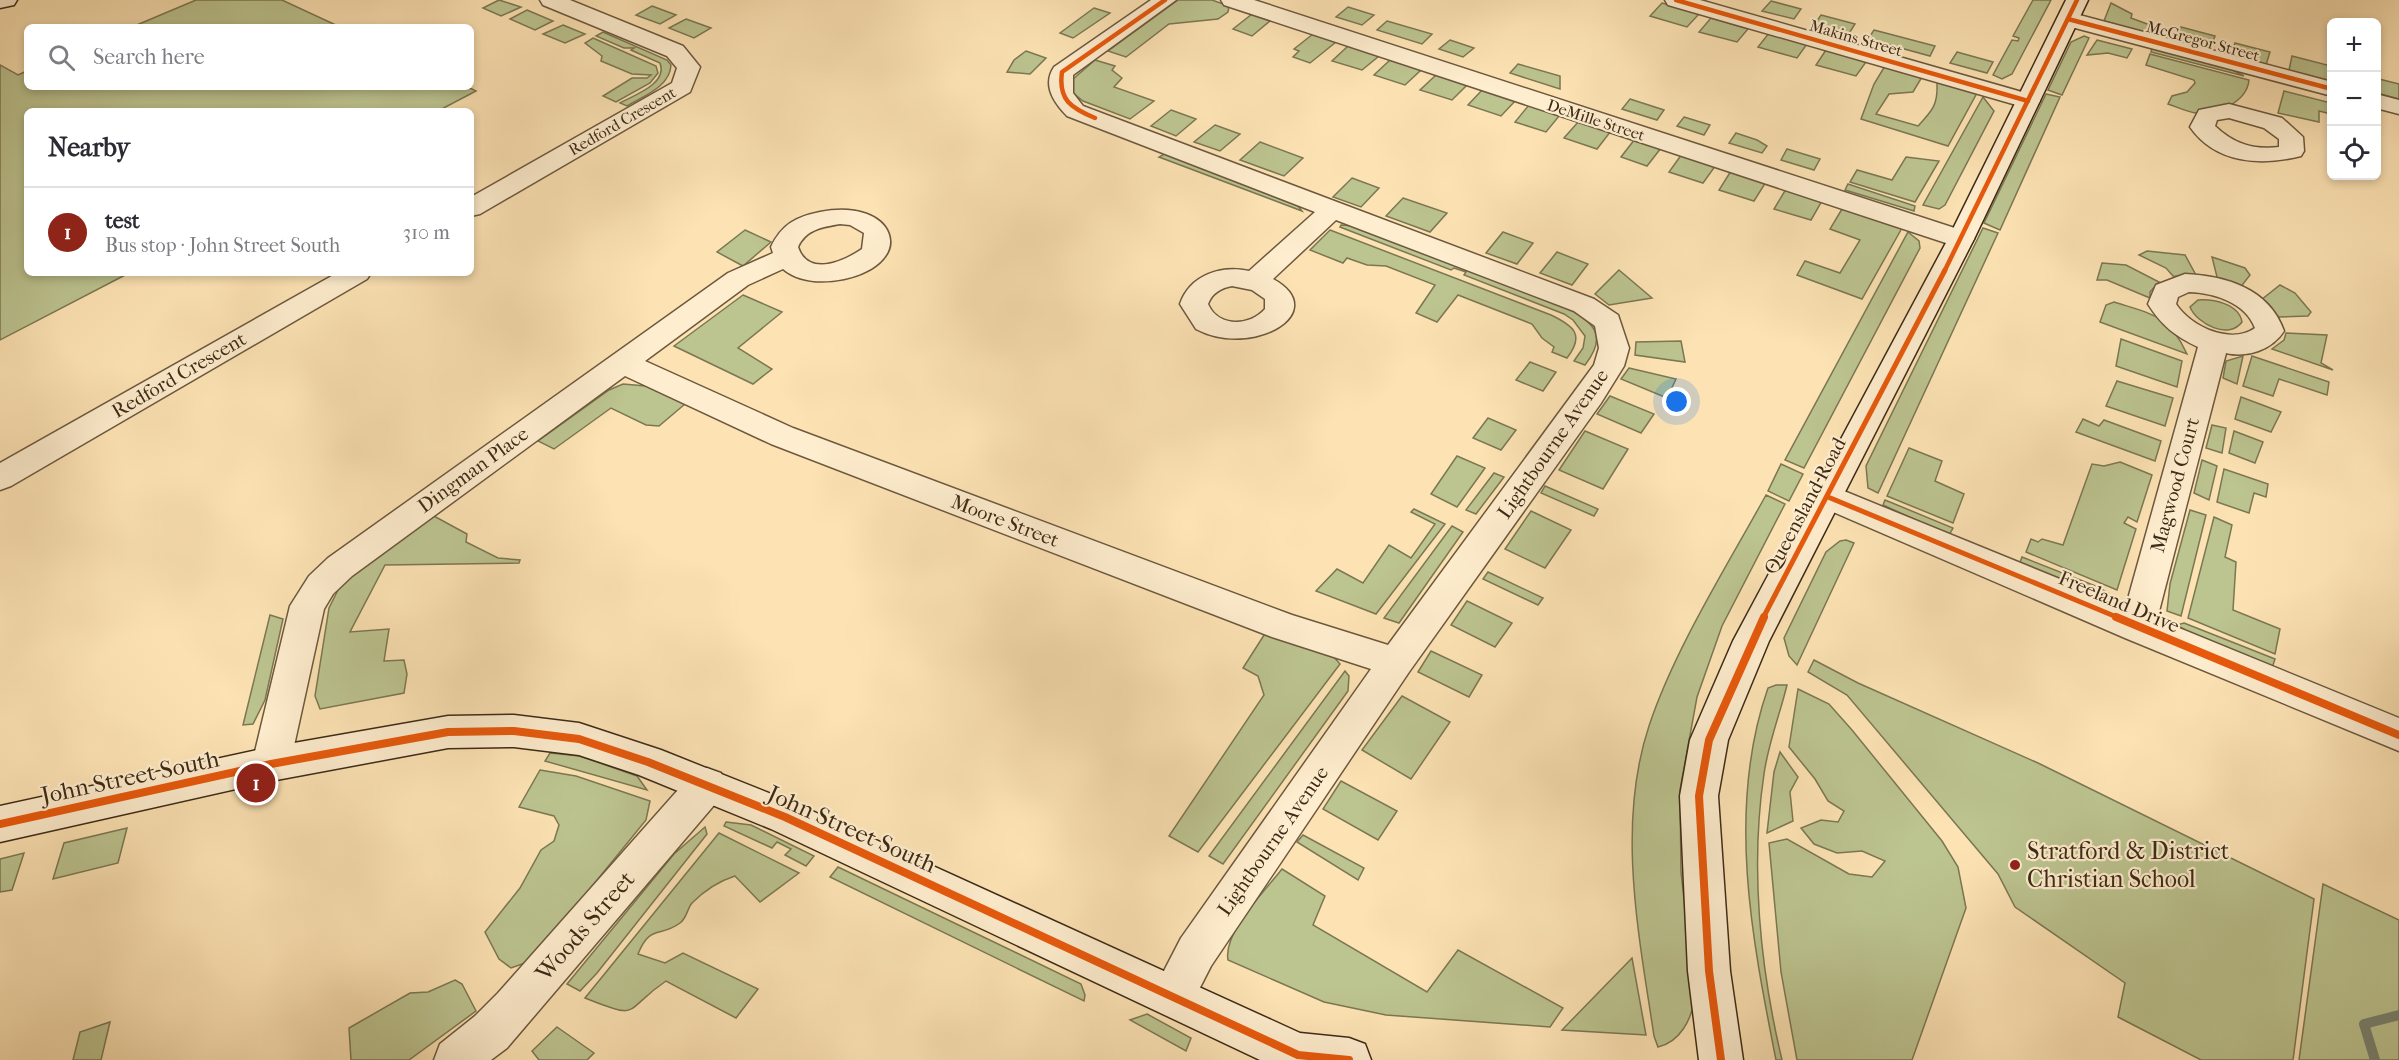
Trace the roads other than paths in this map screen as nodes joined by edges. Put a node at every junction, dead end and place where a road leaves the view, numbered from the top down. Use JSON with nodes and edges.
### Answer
{"nodes":[{"id":1,"x":6,"y":0,"type":"edge"},
{"id":2,"x":551,"y":0,"type":"edge"},
{"id":3,"x":1165,"y":0,"type":"edge"},
{"id":4,"x":1232,"y":0,"type":"edge"},
{"id":5,"x":1676,"y":0,"type":"edge"},
{"id":6,"x":0,"y":2,"type":"edge"},
{"id":7,"x":2072,"y":10,"type":"edge"},
{"id":8,"x":2327,"y":89,"type":"edge"},
{"id":9,"x":2028,"y":101,"type":"junction"},
{"id":10,"x":2381,"y":102,"type":"edge"},
{"id":11,"x":2399,"y":107,"type":"edge"},
{"id":12,"x":474,"y":206,"type":"edge"},
{"id":13,"x":1332,"y":210,"type":"junction"},
{"id":14,"x":1961,"y":239,"type":"junction"},
{"id":15,"x":785,"y":258,"type":"dead end"},
{"id":16,"x":352,"y":276,"type":"edge"},
{"id":17,"x":1256,"y":280,"type":"dead end"},
{"id":18,"x":2214,"y":342,"type":"dead end"},
{"id":19,"x":621,"y":362,"type":"junction"},
{"id":20,"x":0,"y":478,"type":"edge"},
{"id":21,"x":1828,"y":497,"type":"junction"},
{"id":22,"x":2137,"y":628,"type":"junction"},
{"id":23,"x":1396,"y":662,"type":"junction"},
{"id":24,"x":2399,"y":735,"type":"edge"},
{"id":25,"x":271,"y":764,"type":"junction"},
{"id":26,"x":707,"y":785,"type":"junction"},
{"id":27,"x":0,"y":824,"type":"edge"},
{"id":28,"x":1173,"y":996,"type":"junction"},
{"id":29,"x":456,"y":1060,"type":"edge"},
{"id":30,"x":1349,"y":1060,"type":"edge"},
{"id":31,"x":1721,"y":1060,"type":"edge"}],
"edges":[{"from":1,"to":6,"type":"street"},
{"from":2,"to":12,"type":"street","name":"Redford Crescent"},
{"from":3,"to":13,"type":"street","name":"Lightbourne Avenue"},
{"from":4,"to":14,"type":"street","name":"DeMille Street"},
{"from":5,"to":9,"type":"street","name":"Makins Street"},
{"from":7,"to":8,"type":"street","name":"McGregor Street"},
{"from":7,"to":9,"type":"street","name":"Queensland Road"},
{"from":9,"to":14,"type":"street","name":"Queensland Road"},
{"from":10,"to":11,"type":"street"},
{"from":13,"to":17,"type":"street"},
{"from":13,"to":23,"type":"street","name":"Lightbourne Avenue"},
{"from":14,"to":21,"type":"street","name":"Queensland Road"},
{"from":15,"to":19,"type":"street","name":"Dingman Place"},
{"from":16,"to":20,"type":"street","name":"Redford Crescent"},
{"from":18,"to":22,"type":"street","name":"Magwood Court"},
{"from":19,"to":23,"type":"street","name":"Moore Street"},
{"from":19,"to":25,"type":"street","name":"Dingman Place"},
{"from":21,"to":22,"type":"street","name":"Freeland Drive"},
{"from":21,"to":31,"type":"street","name":"Queensland Road"},
{"from":22,"to":24,"type":"street","name":"Freeland Drive"},
{"from":23,"to":28,"type":"street","name":"Lightbourne Avenue"},
{"from":25,"to":26,"type":"street","name":"John Street South"},
{"from":25,"to":27,"type":"street","name":"John Street South"},
{"from":26,"to":28,"type":"street","name":"John Street South"},
{"from":26,"to":29,"type":"street","name":"Woods Street"},
{"from":28,"to":30,"type":"street","name":"John Street South"}]}
